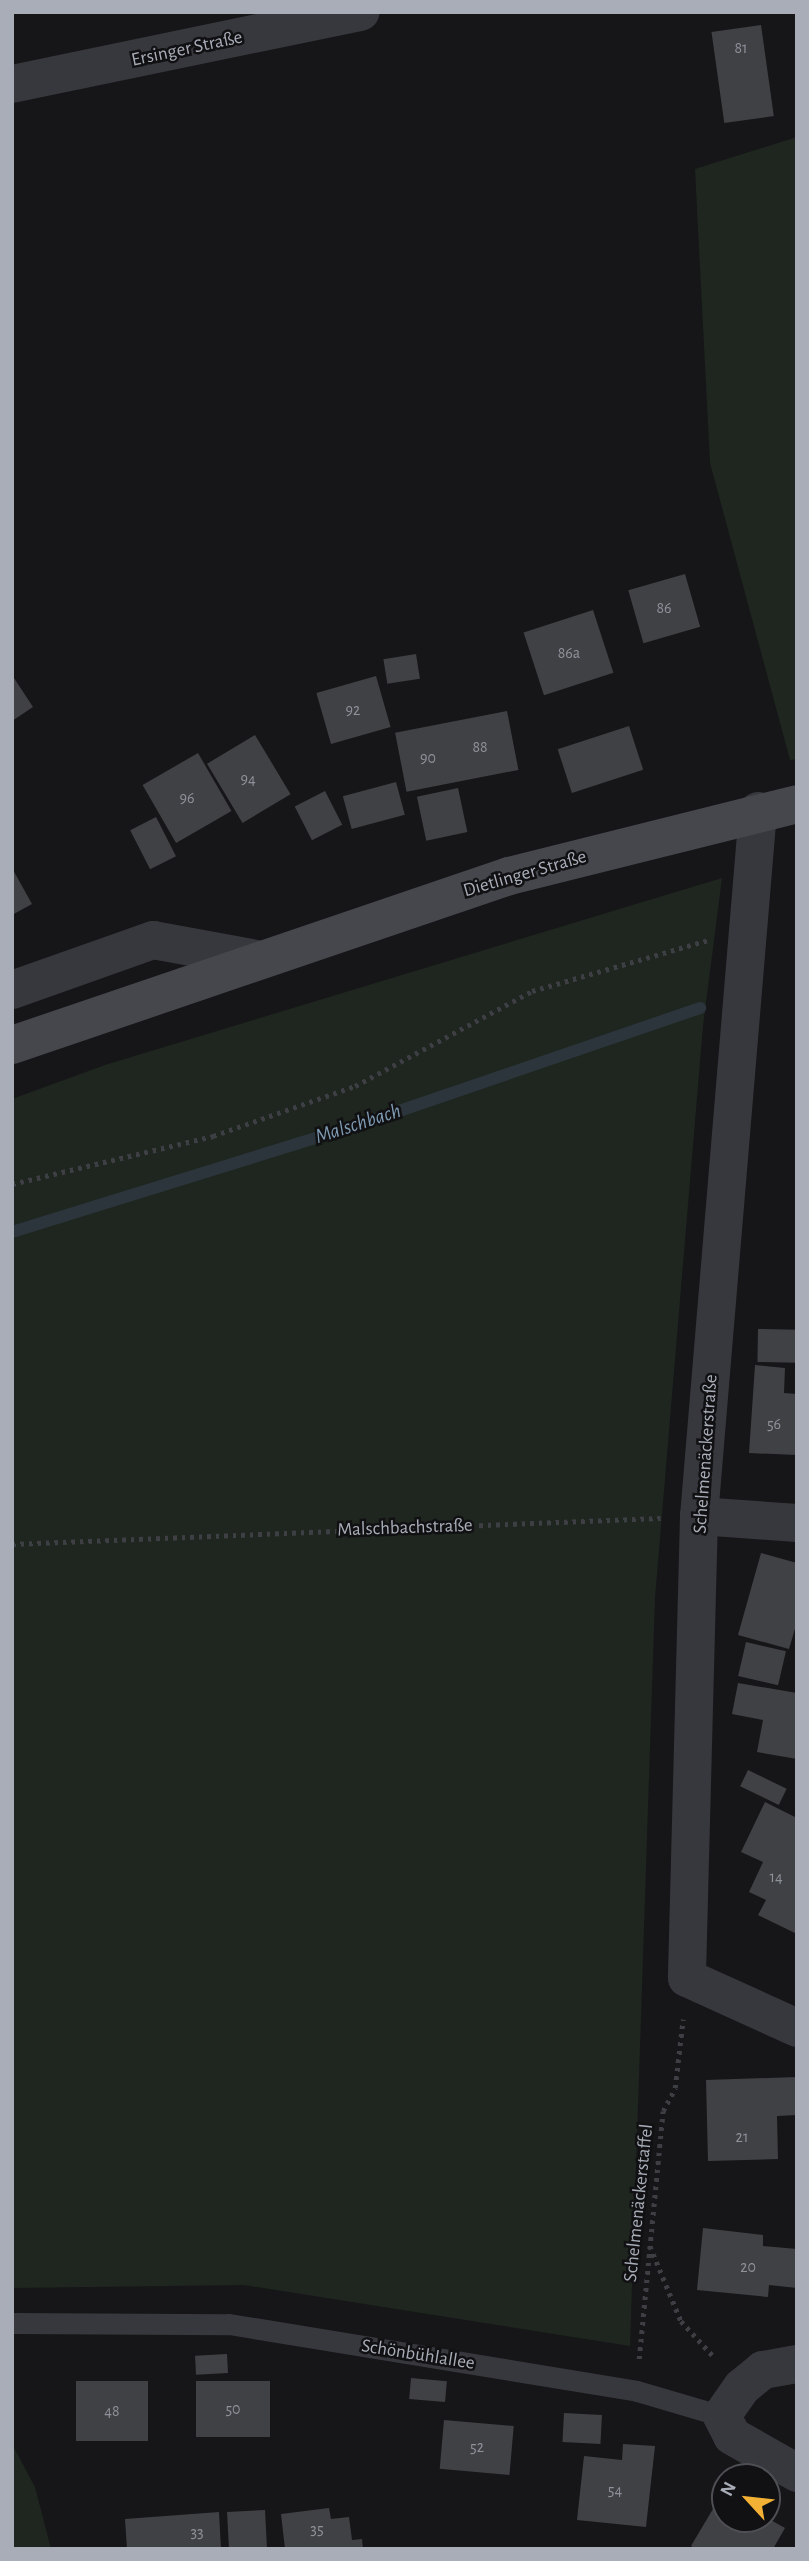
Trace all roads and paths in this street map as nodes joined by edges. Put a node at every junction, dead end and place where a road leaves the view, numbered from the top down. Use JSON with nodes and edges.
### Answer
{"nodes":[{"id":1,"x":361,"y":12,"type":"edge"},
{"id":2,"x":12,"y":84,"type":"edge"},
{"id":3,"x":797,"y":804,"type":"edge"},
{"id":4,"x":758,"y":811,"type":"junction"},
{"id":5,"x":750,"y":928,"type":"junction"},
{"id":6,"x":257,"y":959,"type":"junction"},
{"id":7,"x":12,"y":990,"type":"edge"},
{"id":8,"x":12,"y":1045,"type":"edge"},
{"id":9,"x":12,"y":1184,"type":"edge"},
{"id":10,"x":699,"y":1516,"type":"junction"},
{"id":11,"x":797,"y":1523,"type":"edge"},
{"id":12,"x":12,"y":1544,"type":"edge"},
{"id":13,"x":687,"y":1978,"type":"junction"},
{"id":14,"x":797,"y":2028,"type":"edge"},
{"id":15,"x":648,"y":2244,"type":"junction"},
{"id":16,"x":12,"y":2323,"type":"edge"},
{"id":17,"x":797,"y":2364,"type":"edge"},
{"id":18,"x":637,"y":2391,"type":"junction"},
{"id":19,"x":732,"y":2402,"type":"junction"},
{"id":20,"x":797,"y":2473,"type":"edge"}],
"edges":[{"from":1,"to":2,"type":"street","name":"Ersinger Straße"},
{"from":3,"to":4,"type":"main road","name":"Dietlinger Straße"},
{"from":4,"to":5,"type":"street","name":"Schelmenäckerstraße"},
{"from":4,"to":6,"type":"main road","name":"Dietlinger Straße"},
{"from":5,"to":9,"type":"path"},
{"from":5,"to":10,"type":"street","name":"Schelmenäckerstraße"},
{"from":6,"to":7,"type":"street","name":"Dietlinger Straße"},
{"from":6,"to":8,"type":"main road","name":"Dietlinger Straße"},
{"from":10,"to":11,"type":"street"},
{"from":10,"to":12,"type":"path","name":"Malschbachstraße"},
{"from":10,"to":13,"type":"street","name":"Schelmenäckerstraße"},
{"from":13,"to":14,"type":"street"},
{"from":13,"to":15,"type":"path","name":"Schelmenäckerstaffel"},
{"from":15,"to":18,"type":"path","name":"Schelmenäckerstaffel"},
{"from":15,"to":19,"type":"path"},
{"from":16,"to":18,"type":"lane","name":"Schönbühlallee"},
{"from":17,"to":19,"type":"street"},
{"from":18,"to":19,"type":"lane","name":"Schönbühlallee"},
{"from":19,"to":20,"type":"street"}]}
